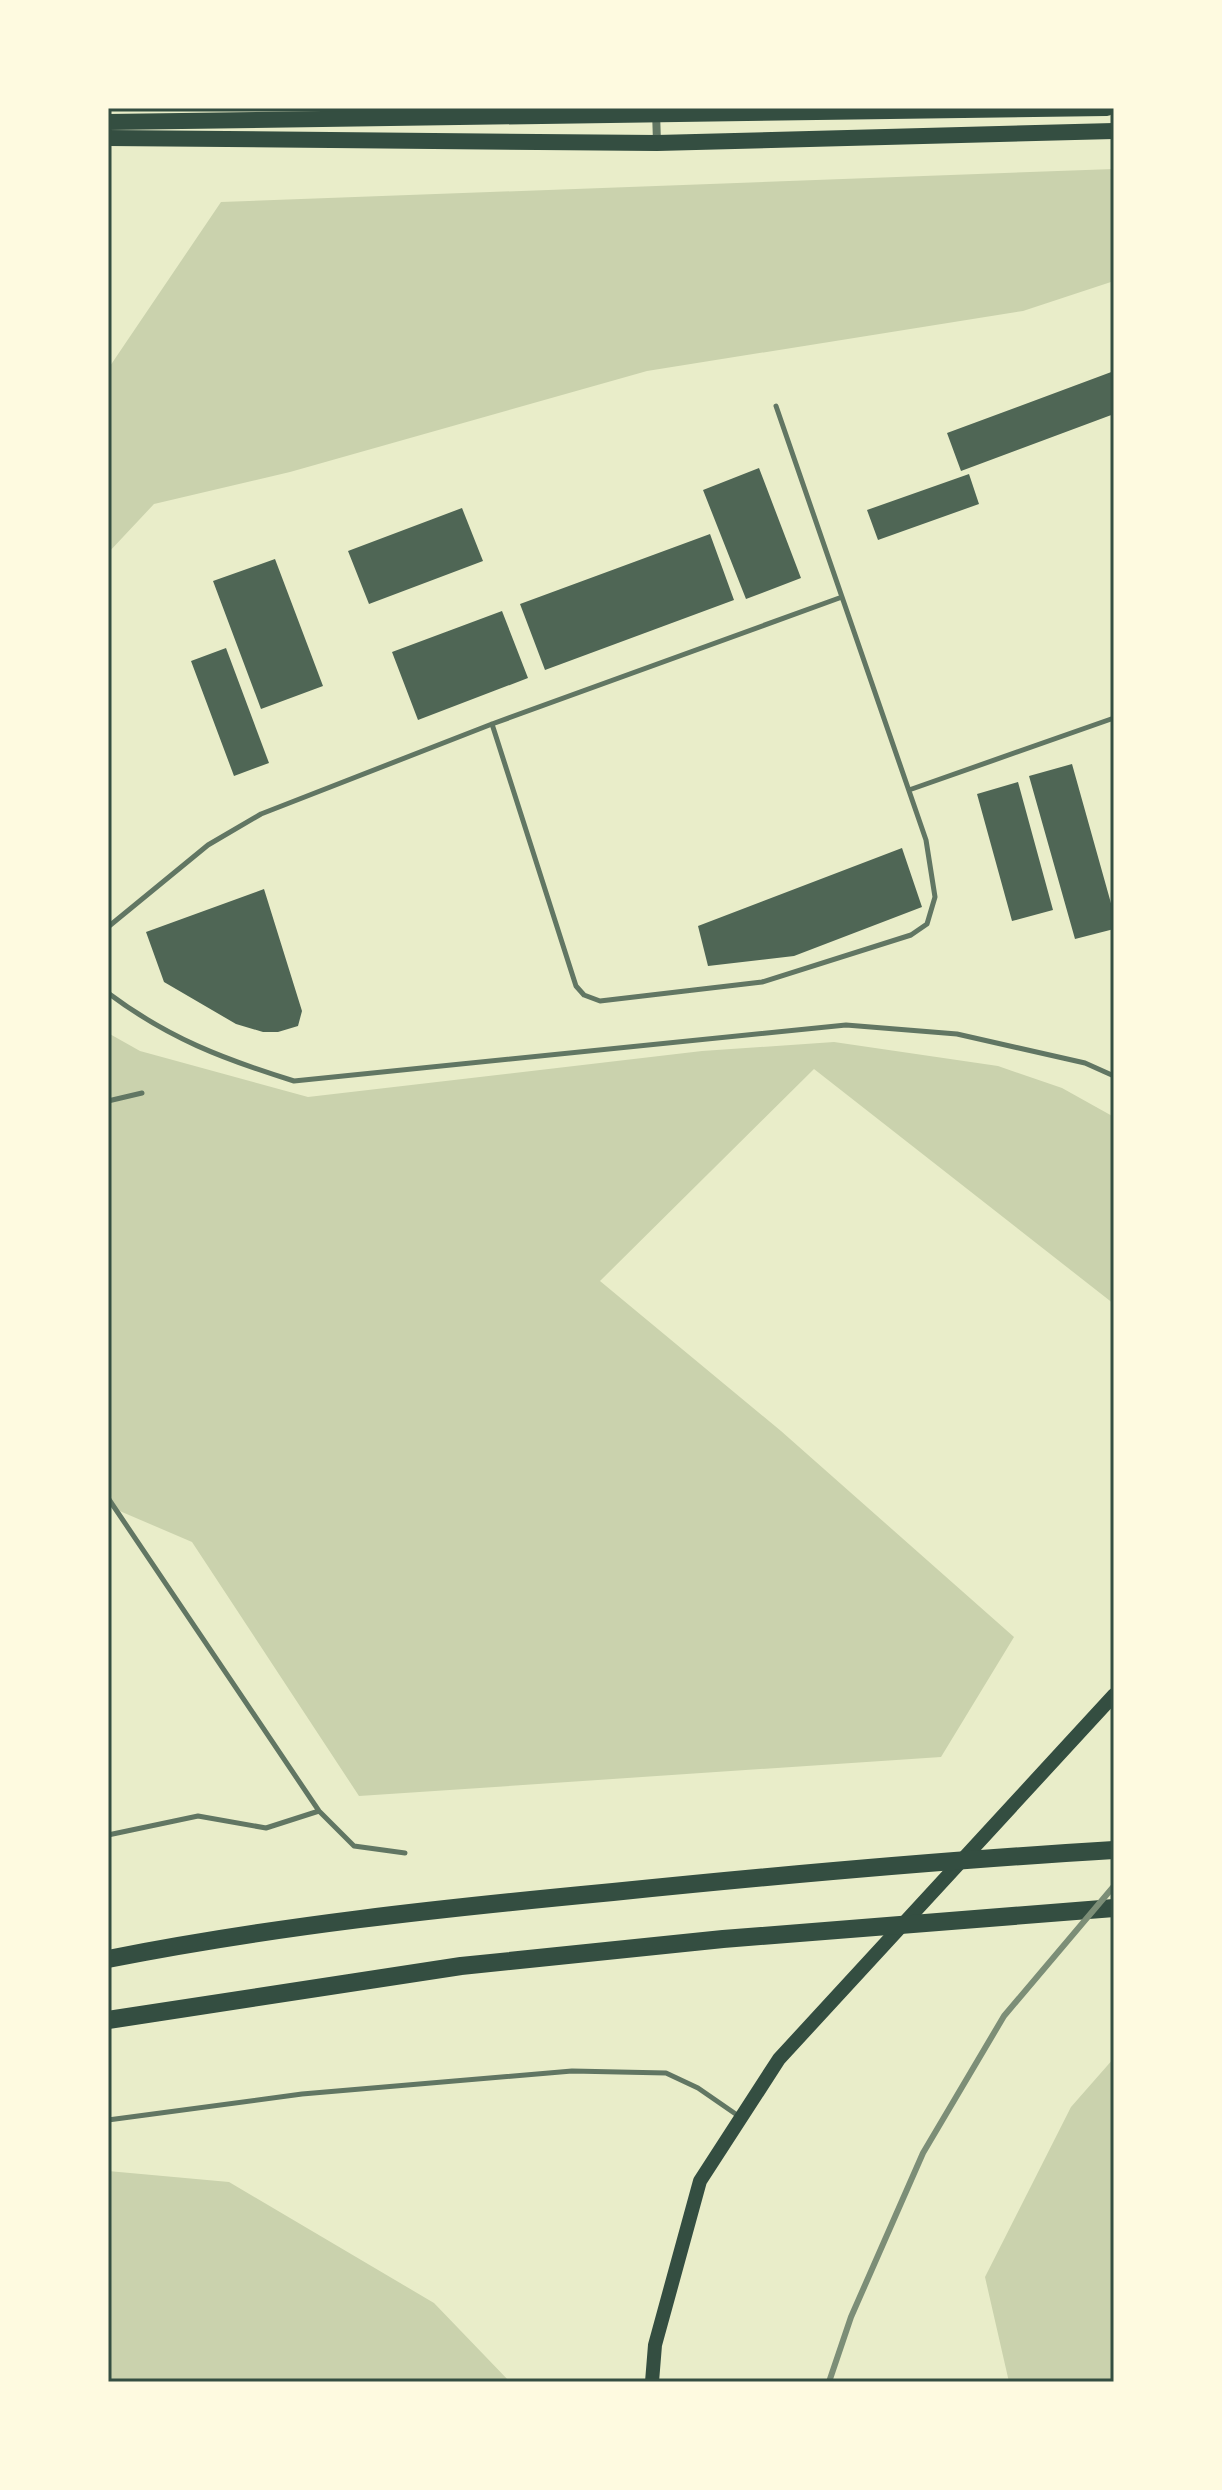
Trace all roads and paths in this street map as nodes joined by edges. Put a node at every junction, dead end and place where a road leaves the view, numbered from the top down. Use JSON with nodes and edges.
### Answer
{"nodes":[{"id":1,"x":1107,"y":108,"type":"edge"},
{"id":2,"x":656,"y":112,"type":"edge"},
{"id":3,"x":108,"y":121,"type":"edge"},
{"id":4,"x":138,"y":130,"type":"junction"},
{"id":5,"x":1114,"y":131,"type":"edge"},
{"id":6,"x":108,"y":139,"type":"edge"},
{"id":7,"x":657,"y":143,"type":"junction"},
{"id":8,"x":776,"y":406,"type":"dead end"},
{"id":9,"x":842,"y":597,"type":"junction"},
{"id":10,"x":1114,"y":718,"type":"edge"},
{"id":11,"x":492,"y":724,"type":"junction"},
{"id":12,"x":909,"y":790,"type":"junction"},
{"id":13,"x":108,"y":927,"type":"edge"},
{"id":14,"x":108,"y":993,"type":"edge"},
{"id":15,"x":1114,"y":1076,"type":"edge"},
{"id":16,"x":142,"y":1093,"type":"dead end"},
{"id":17,"x":108,"y":1101,"type":"edge"},
{"id":18,"x":108,"y":1498,"type":"edge"},
{"id":19,"x":1114,"y":1695,"type":"edge"},
{"id":20,"x":319,"y":1811,"type":"junction"},
{"id":21,"x":108,"y":1835,"type":"edge"},
{"id":22,"x":1114,"y":1850,"type":"edge"},
{"id":23,"x":405,"y":1853,"type":"dead end"},
{"id":24,"x":1114,"y":1908,"type":"edge"},
{"id":25,"x":108,"y":1959,"type":"edge"},
{"id":26,"x":108,"y":2020,"type":"edge"},
{"id":27,"x":741,"y":2117,"type":"junction"},
{"id":28,"x":108,"y":2120,"type":"edge"},
{"id":29,"x":652,"y":2382,"type":"edge"}],
"edges":[{"from":1,"to":2,"type":"highway"},
{"from":2,"to":4,"type":"highway"},
{"from":2,"to":7,"type":"street"},
{"from":3,"to":4,"type":"highway"},
{"from":4,"to":6,"type":"highway"},
{"from":4,"to":7,"type":"highway"},
{"from":5,"to":7,"type":"highway"},
{"from":8,"to":9,"type":"lane"},
{"from":9,"to":11,"type":"lane"},
{"from":9,"to":12,"type":"lane"},
{"from":10,"to":12,"type":"lane"},
{"from":11,"to":12,"type":"lane"},
{"from":11,"to":13,"type":"lane"},
{"from":14,"to":15,"type":"lane"},
{"from":16,"to":17,"type":"lane"},
{"from":18,"to":20,"type":"lane"},
{"from":19,"to":27,"type":"main road"},
{"from":20,"to":21,"type":"lane"},
{"from":20,"to":23,"type":"lane"},
{"from":22,"to":25,"type":"highway"},
{"from":24,"to":26,"type":"highway"},
{"from":27,"to":28,"type":"lane"},
{"from":27,"to":29,"type":"main road"}]}
